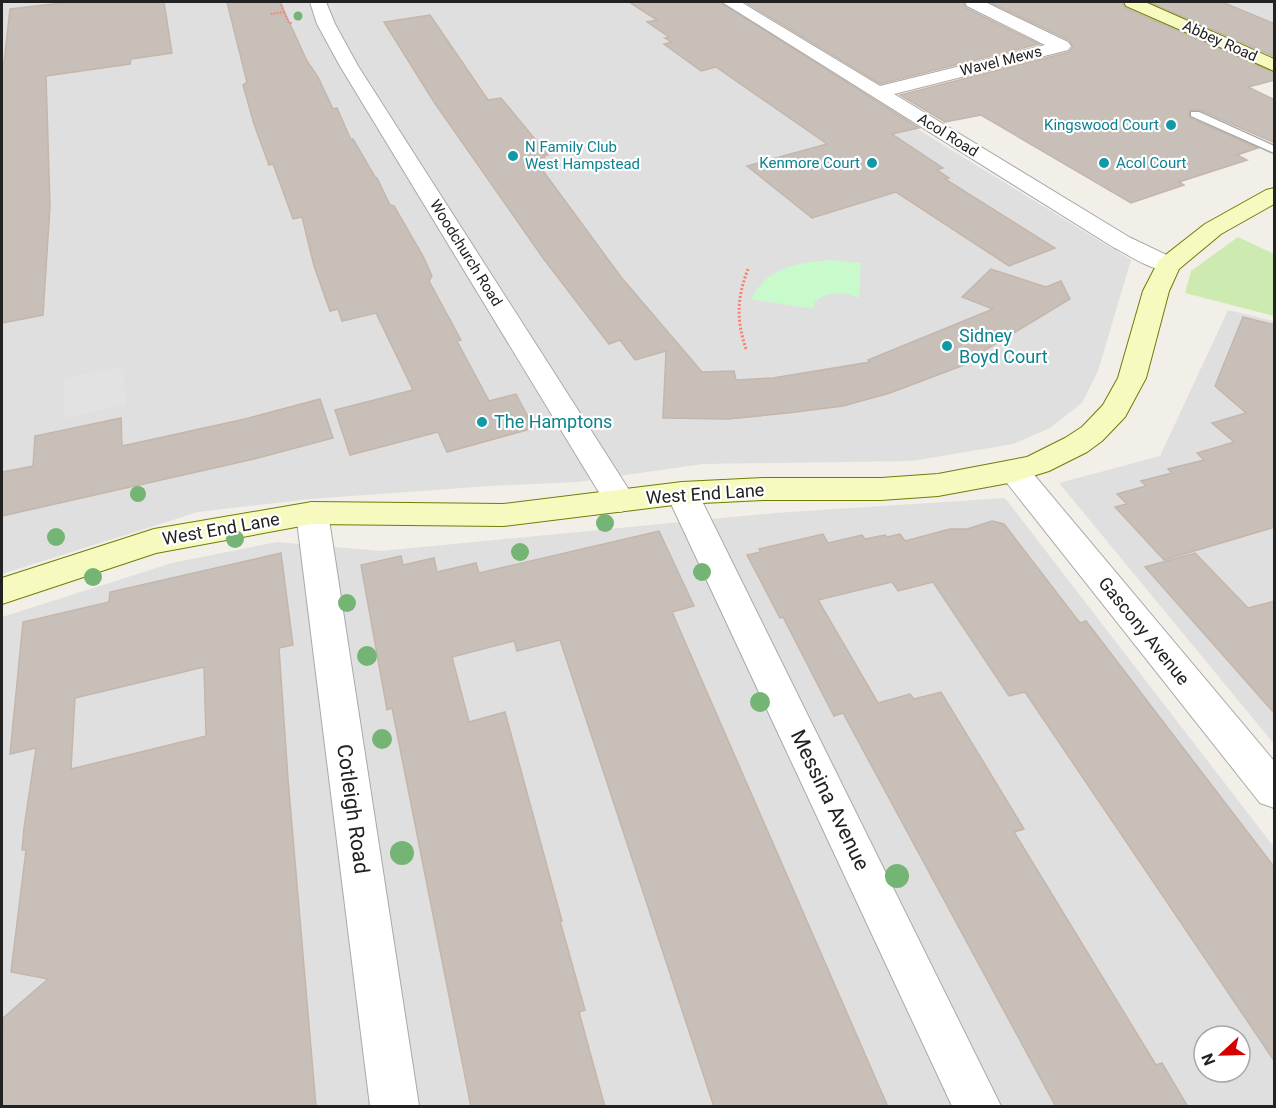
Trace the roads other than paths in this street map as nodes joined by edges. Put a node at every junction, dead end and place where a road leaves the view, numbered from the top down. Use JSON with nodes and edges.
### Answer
{"nodes":[{"id":1,"x":318,"y":2,"type":"edge"},
{"id":2,"x":730,"y":2,"type":"edge"},
{"id":3,"x":973,"y":2,"type":"edge"},
{"id":4,"x":1132,"y":2,"type":"edge"},
{"id":5,"x":1275,"y":66,"type":"edge"},
{"id":6,"x":879,"y":93,"type":"junction"},
{"id":7,"x":1195,"y":114,"type":"dead end"},
{"id":8,"x":1275,"y":150,"type":"edge"},
{"id":9,"x":1275,"y":195,"type":"edge"},
{"id":10,"x":1168,"y":265,"type":"junction"},
{"id":11,"x":1014,"y":471,"type":"junction"},
{"id":12,"x":682,"y":493,"type":"junction"},
{"id":13,"x":620,"y":501,"type":"junction"},
{"id":14,"x":312,"y":513,"type":"junction"},
{"id":15,"x":2,"y":591,"type":"edge"},
{"id":16,"x":1275,"y":790,"type":"edge"},
{"id":17,"x":395,"y":1107,"type":"edge"},
{"id":18,"x":977,"y":1107,"type":"edge"}],
"edges":[{"from":1,"to":13,"type":"street","name":"Woodchurch Road"},
{"from":2,"to":6,"type":"street","name":"Acol Road"},
{"from":3,"to":6,"type":"street","name":"Wavel Mews"},
{"from":4,"to":5,"type":"main road","name":"Abbey Road"},
{"from":6,"to":10,"type":"street","name":"Acol Road"},
{"from":7,"to":8,"type":"lane"},
{"from":9,"to":10,"type":"main road","name":"West End Lane"},
{"from":10,"to":11,"type":"main road","name":"West End Lane"},
{"from":11,"to":12,"type":"main road","name":"West End Lane"},
{"from":11,"to":16,"type":"street","name":"Gascony Avenue"},
{"from":12,"to":13,"type":"main road","name":"West End Lane"},
{"from":12,"to":18,"type":"street","name":"Messina Avenue"},
{"from":13,"to":14,"type":"main road","name":"West End Lane"},
{"from":14,"to":15,"type":"main road","name":"West End Lane"},
{"from":14,"to":17,"type":"street","name":"Cotleigh Road"}]}
